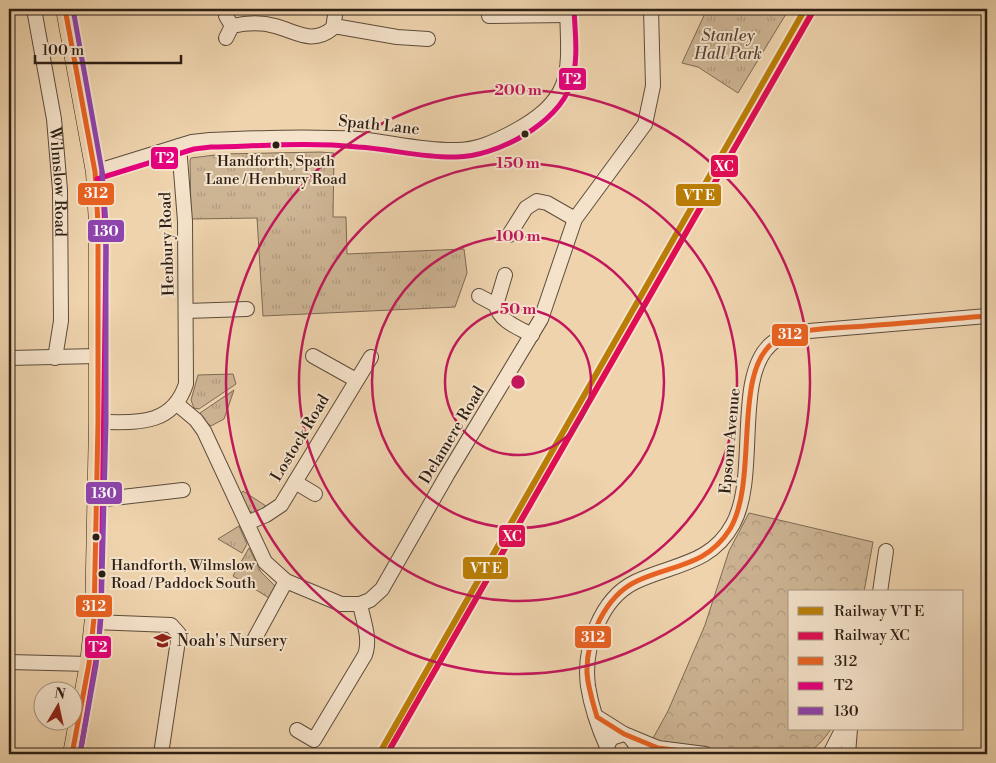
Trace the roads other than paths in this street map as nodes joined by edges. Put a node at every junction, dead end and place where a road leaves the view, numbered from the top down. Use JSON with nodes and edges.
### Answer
{"nodes":[{"id":1,"x":34,"y":9,"type":"edge"},
{"id":2,"x":65,"y":9,"type":"edge"},
{"id":3,"x":336,"y":9,"type":"edge"},
{"id":4,"x":651,"y":9,"type":"edge"},
{"id":5,"x":567,"y":12,"type":"edge"},
{"id":6,"x":489,"y":16,"type":"edge"},
{"id":7,"x":334,"y":26,"type":"junction"},
{"id":8,"x":228,"y":27,"type":"dead end"},
{"id":9,"x":428,"y":39,"type":"dead end"},
{"id":10,"x":179,"y":146,"type":"junction"},
{"id":11,"x":95,"y":172,"type":"junction"},
{"id":12,"x":575,"y":219,"type":"junction"},
{"id":13,"x":509,"y":235,"type":"dead end"},
{"id":14,"x":505,"y":275,"type":"dead end"},
{"id":15,"x":479,"y":296,"type":"dead end"},
{"id":16,"x":496,"y":305,"type":"junction"},
{"id":17,"x":247,"y":309,"type":"dead end"},
{"id":18,"x":186,"y":311,"type":"junction"},
{"id":19,"x":987,"y":316,"type":"edge"},
{"id":20,"x":532,"y":335,"type":"junction"},
{"id":21,"x":97,"y":356,"type":"junction"},
{"id":22,"x":313,"y":356,"type":"dead end"},
{"id":23,"x":371,"y":357,"type":"dead end"},
{"id":24,"x":9,"y":358,"type":"edge"},
{"id":25,"x":55,"y":358,"type":"junction"},
{"id":26,"x":356,"y":380,"type":"junction"},
{"id":27,"x":178,"y":404,"type":"junction"},
{"id":28,"x":98,"y":422,"type":"junction"},
{"id":29,"x":295,"y":482,"type":"junction"},
{"id":30,"x":183,"y":490,"type":"dead end"},
{"id":31,"x":315,"y":494,"type":"dead end"},
{"id":32,"x":96,"y":500,"type":"junction"},
{"id":33,"x":247,"y":523,"type":"junction"},
{"id":34,"x":886,"y":551,"type":"dead end"},
{"id":35,"x":286,"y":581,"type":"junction"},
{"id":36,"x":880,"y":590,"type":"edge"},
{"id":37,"x":360,"y":604,"type":"junction"},
{"id":38,"x":93,"y":622,"type":"junction"},
{"id":39,"x":255,"y":638,"type":"dead end"},
{"id":40,"x":9,"y":662,"type":"edge"},
{"id":41,"x":89,"y":664,"type":"junction"},
{"id":42,"x":597,"y":717,"type":"junction"},
{"id":43,"x":297,"y":730,"type":"dead end"},
{"id":44,"x":846,"y":730,"type":"edge"},
{"id":45,"x":848,"y":730,"type":"edge"},
{"id":46,"x":626,"y":735,"type":"junction"},
{"id":47,"x":607,"y":751,"type":"edge"},
{"id":48,"x":653,"y":751,"type":"edge"},
{"id":49,"x":72,"y":754,"type":"edge"},
{"id":50,"x":161,"y":754,"type":"edge"},
{"id":51,"x":635,"y":754,"type":"edge"},
{"id":52,"x":704,"y":754,"type":"edge"},
{"id":53,"x":831,"y":754,"type":"edge"},
{"id":54,"x":841,"y":754,"type":"edge"},
{"id":55,"x":848,"y":754,"type":"edge"}],
"edges":[{"from":1,"to":25,"type":"street","name":"Wilmslow Road"},
{"from":2,"to":11,"type":"main road","name":"Wilmslow Road"},
{"from":3,"to":7,"type":"street"},
{"from":4,"to":12,"type":"street","name":"Delamere Road"},
{"from":5,"to":6,"type":"street"},
{"from":5,"to":10,"type":"street","name":"Spath Lane"},
{"from":7,"to":8,"type":"street"},
{"from":7,"to":9,"type":"street"},
{"from":10,"to":11,"type":"street","name":"Spath Lane"},
{"from":10,"to":18,"type":"street","name":"Henbury Road"},
{"from":11,"to":21,"type":"main road","name":"Wilmslow Road"},
{"from":12,"to":13,"type":"street"},
{"from":12,"to":20,"type":"street","name":"Delamere Road"},
{"from":14,"to":16,"type":"street"},
{"from":15,"to":16,"type":"street"},
{"from":16,"to":20,"type":"street"},
{"from":17,"to":18,"type":"street","name":"Henbury Road"},
{"from":18,"to":27,"type":"street","name":"Henbury Road"},
{"from":19,"to":42,"type":"street","name":"Epsom Avenue"},
{"from":20,"to":37,"type":"street","name":"Delamere Road"},
{"from":21,"to":25,"type":"street"},
{"from":21,"to":28,"type":"main road","name":"Wilmslow Road"},
{"from":22,"to":26,"type":"street"},
{"from":23,"to":26,"type":"street","name":"Lostock Road"},
{"from":24,"to":25,"type":"street"},
{"from":26,"to":29,"type":"street","name":"Lostock Road"},
{"from":27,"to":28,"type":"street"},
{"from":27,"to":33,"type":"street"},
{"from":28,"to":32,"type":"main road","name":"Wilmslow Road"},
{"from":29,"to":31,"type":"street"},
{"from":29,"to":33,"type":"street","name":"Lostock Road"},
{"from":30,"to":32,"type":"street"},
{"from":32,"to":38,"type":"main road","name":"Wilmslow Road"},
{"from":33,"to":35,"type":"street"},
{"from":34,"to":36,"type":"street"},
{"from":35,"to":37,"type":"street"},
{"from":35,"to":39,"type":"street"},
{"from":37,"to":43,"type":"street"},
{"from":38,"to":41,"type":"main road","name":"Wilmslow Road"},
{"from":38,"to":50,"type":"street"},
{"from":40,"to":41,"type":"street"},
{"from":41,"to":49,"type":"main road","name":"Wilmslow Road"},
{"from":42,"to":46,"type":"street"},
{"from":42,"to":47,"type":"street","name":"Epsom Avenue"},
{"from":44,"to":53,"type":"street"},
{"from":45,"to":55,"type":"street"},
{"from":46,"to":47,"type":"street"},
{"from":46,"to":48,"type":"street"},
{"from":46,"to":51,"type":"street"},
{"from":48,"to":52,"type":"street"},
{"from":53,"to":54,"type":"street"}]}
